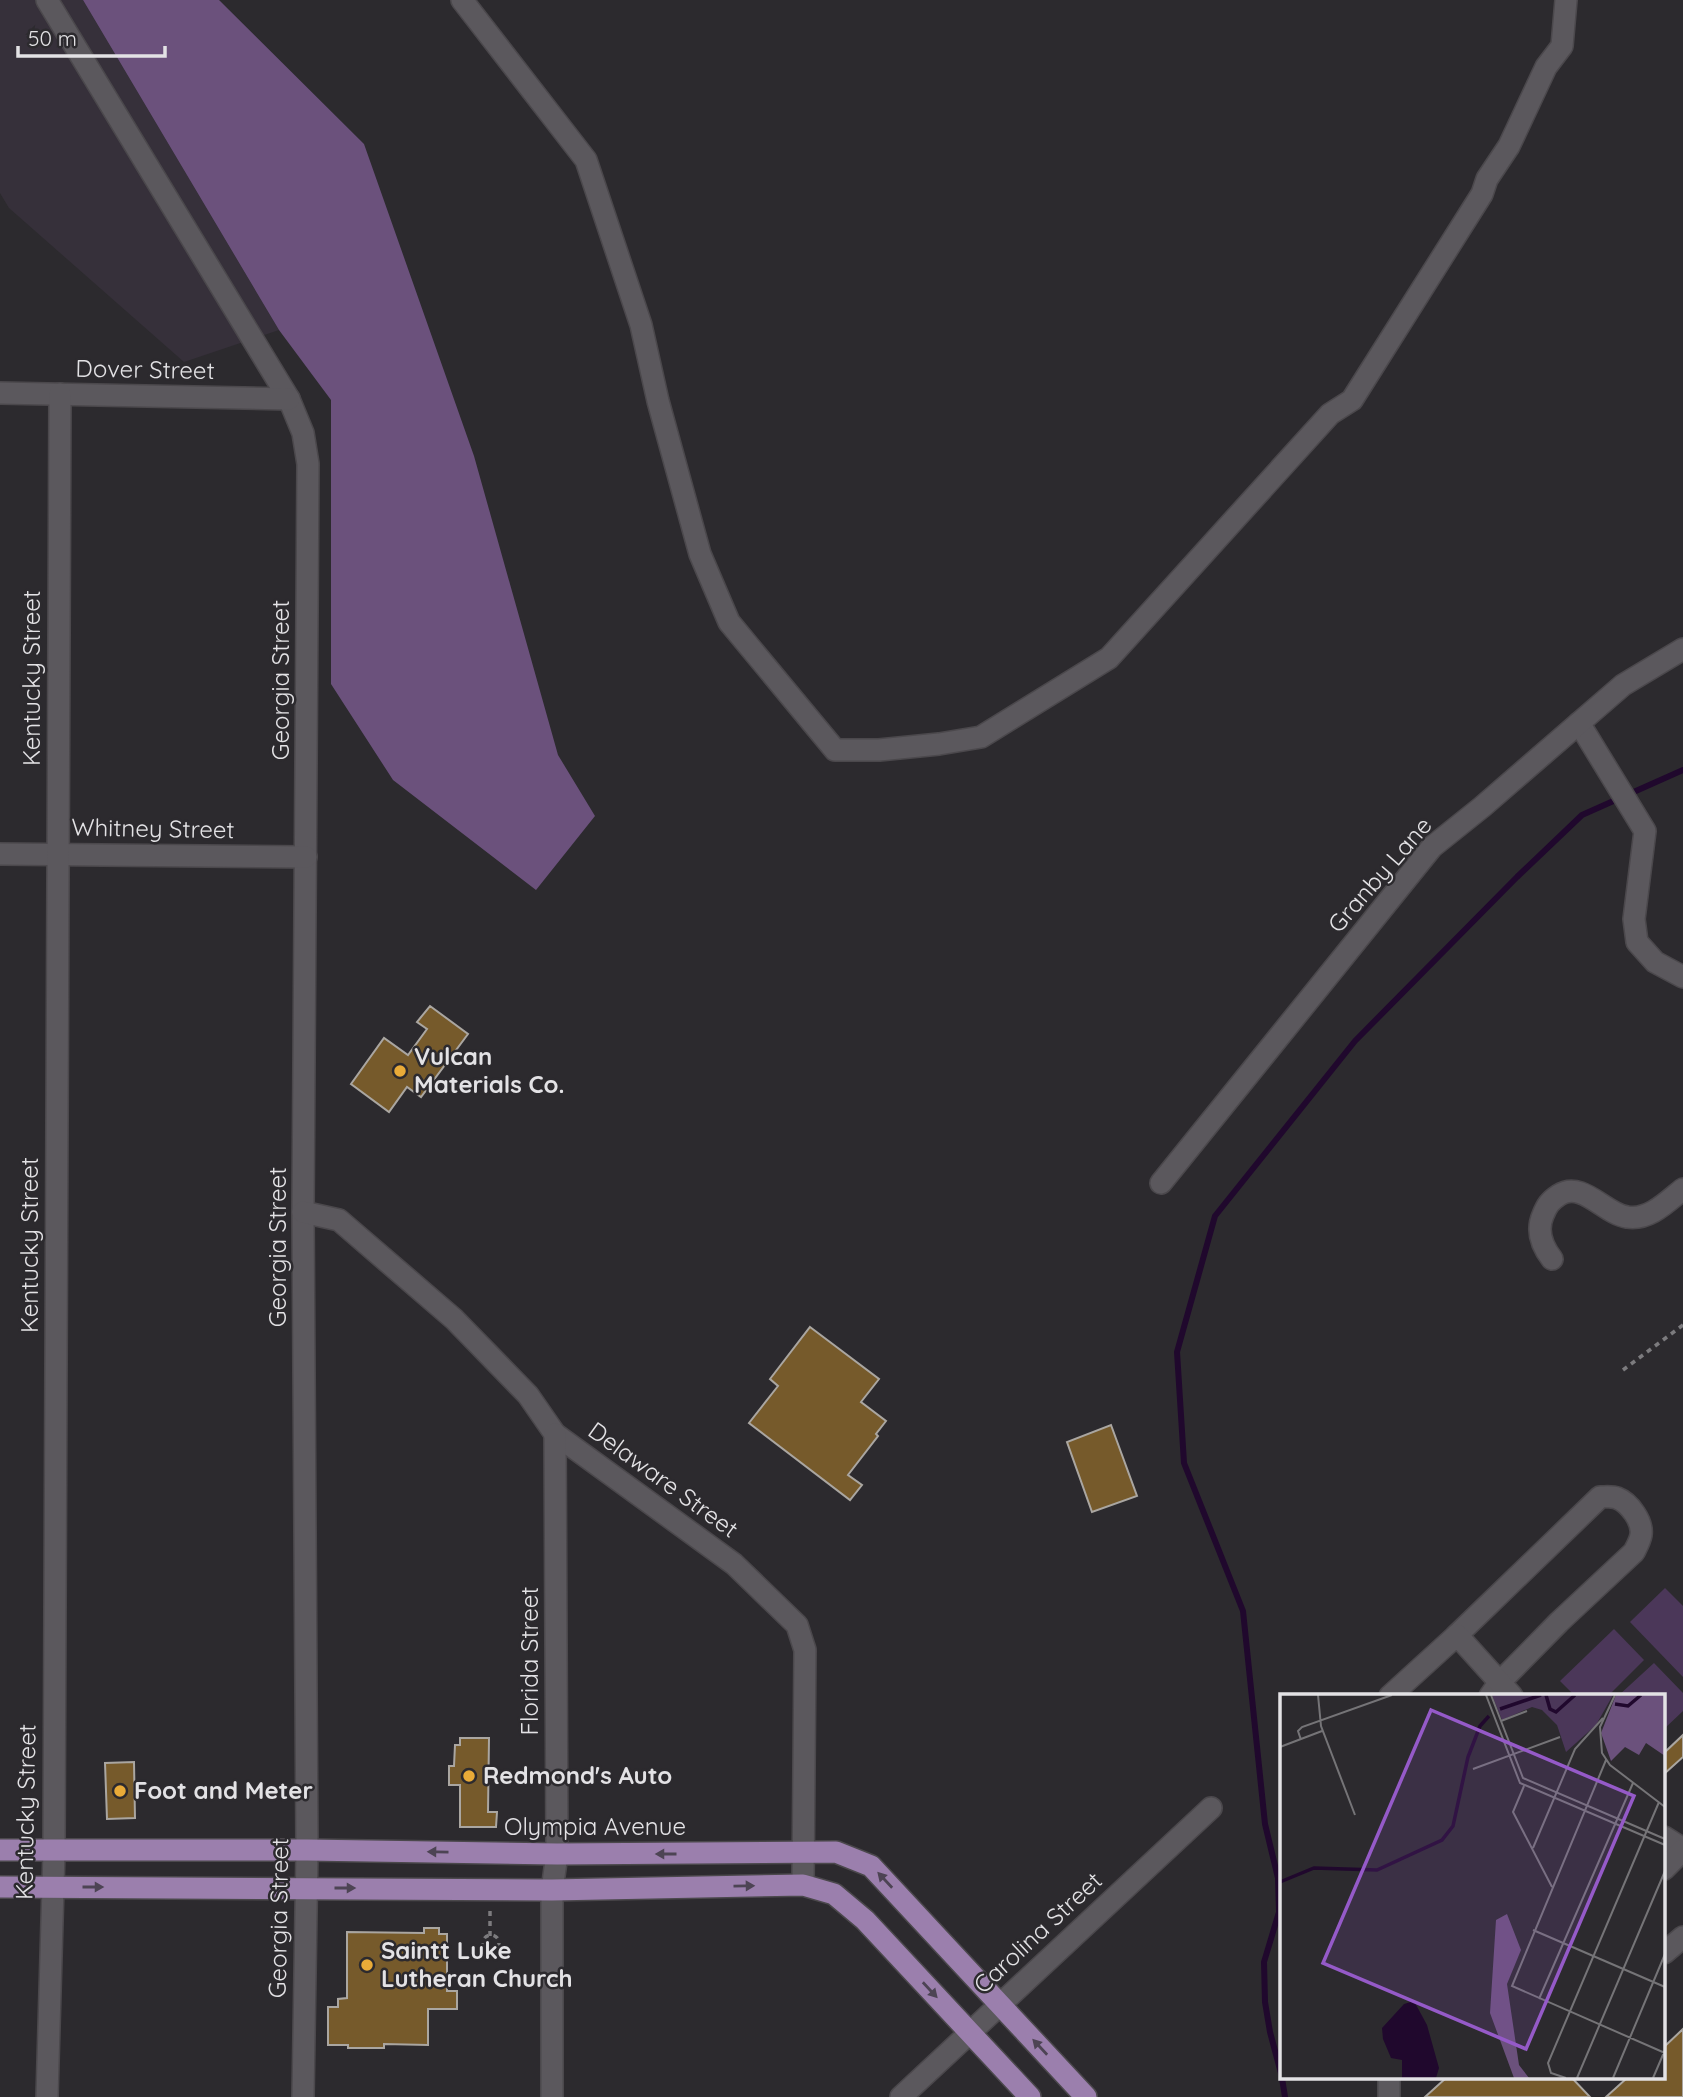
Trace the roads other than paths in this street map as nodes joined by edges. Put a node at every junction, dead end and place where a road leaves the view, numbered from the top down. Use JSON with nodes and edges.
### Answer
{"nodes":[{"id":1,"x":47,"y":0,"type":"edge"},
{"id":2,"x":462,"y":0,"type":"edge"},
{"id":3,"x":1566,"y":0,"type":"edge"},
{"id":4,"x":0,"y":393,"type":"edge"},
{"id":5,"x":60,"y":394,"type":"junction"},
{"id":6,"x":289,"y":400,"type":"junction"},
{"id":7,"x":1683,"y":649,"type":"edge"},
{"id":8,"x":1584,"y":732,"type":"junction"},
{"id":9,"x":0,"y":854,"type":"edge"},
{"id":10,"x":58,"y":854,"type":"junction"},
{"id":11,"x":306,"y":857,"type":"junction"},
{"id":12,"x":1683,"y":978,"type":"edge"},
{"id":13,"x":1161,"y":1183,"type":"dead end"},
{"id":14,"x":1683,"y":1189,"type":"edge"},
{"id":15,"x":303,"y":1212,"type":"junction"},
{"id":16,"x":1552,"y":1259,"type":"dead end"},
{"id":17,"x":555,"y":1434,"type":"junction"},
{"id":18,"x":1457,"y":1635,"type":"junction"},
{"id":19,"x":1500,"y":1692,"type":"edge"},
{"id":20,"x":1392,"y":1694,"type":"edge"},
{"id":21,"x":1211,"y":1808,"type":"dead end"},
{"id":22,"x":1666,"y":1838,"type":"edge"},
{"id":23,"x":1683,"y":1849,"type":"edge"},
{"id":24,"x":0,"y":1850,"type":"edge"},
{"id":25,"x":307,"y":1850,"type":"junction"},
{"id":26,"x":54,"y":1851,"type":"junction"},
{"id":27,"x":803,"y":1853,"type":"junction"},
{"id":28,"x":557,"y":1854,"type":"junction"},
{"id":29,"x":1666,"y":1866,"type":"edge"},
{"id":30,"x":803,"y":1885,"type":"junction"},
{"id":31,"x":0,"y":1887,"type":"edge"},
{"id":32,"x":51,"y":1887,"type":"junction"},
{"id":33,"x":305,"y":1888,"type":"junction"},
{"id":34,"x":552,"y":1890,"type":"junction"},
{"id":35,"x":1683,"y":1937,"type":"edge"},
{"id":36,"x":1666,"y":1951,"type":"edge"},
{"id":37,"x":1000,"y":2004,"type":"junction"},
{"id":38,"x":970,"y":2032,"type":"junction"},
{"id":39,"x":47,"y":2097,"type":"edge"},
{"id":40,"x":303,"y":2097,"type":"edge"},
{"id":41,"x":552,"y":2097,"type":"edge"},
{"id":42,"x":901,"y":2097,"type":"edge"},
{"id":43,"x":1030,"y":2097,"type":"edge"},
{"id":44,"x":1086,"y":2097,"type":"edge"}],
"edges":[{"from":1,"to":6,"type":"street","name":"Georgia Street"},
{"from":2,"to":3,"type":"street"},
{"from":4,"to":5,"type":"street","name":"Dover Street"},
{"from":5,"to":6,"type":"street","name":"Dover Street"},
{"from":5,"to":10,"type":"street","name":"Kentucky Street"},
{"from":6,"to":11,"type":"street","name":"Georgia Street"},
{"from":7,"to":8,"type":"street","name":"Granby Lane"},
{"from":8,"to":12,"type":"street"},
{"from":8,"to":13,"type":"street","name":"Granby Lane"},
{"from":9,"to":10,"type":"street","name":"Whitney Street"},
{"from":10,"to":11,"type":"street","name":"Whitney Street"},
{"from":10,"to":26,"type":"street","name":"Kentucky Street"},
{"from":11,"to":15,"type":"street","name":"Georgia Street"},
{"from":14,"to":16,"type":"street"},
{"from":15,"to":17,"type":"street","name":"Delaware Street"},
{"from":15,"to":25,"type":"street","name":"Georgia Street"},
{"from":17,"to":27,"type":"street","name":"Delaware Street"},
{"from":17,"to":28,"type":"street","name":"Florida Street"},
{"from":18,"to":19,"type":"street"},
{"from":18,"to":19,"type":"street"},
{"from":18,"to":20,"type":"street"},
{"from":21,"to":37,"type":"street","name":"Carolina Street"},
{"from":22,"to":23,"type":"street"},
{"from":23,"to":29,"type":"street"},
{"from":24,"to":26,"type":"main road","name":"Olympia Avenue"},
{"from":25,"to":26,"type":"main road","name":"Olympia Avenue"},
{"from":28,"to":25,"type":"main road","name":"Olympia Avenue","one_way":true},
{"from":25,"to":33,"type":"street","name":"Georgia Street"},
{"from":26,"to":32,"type":"street","name":"Kentucky Street"},
{"from":27,"to":28,"type":"main road","name":"Olympia Avenue","one_way":true},
{"from":27,"to":30,"type":"street","name":"Delaware Street"},
{"from":37,"to":27,"type":"main road","name":"Olympia Avenue","one_way":true},
{"from":28,"to":34,"type":"street","name":"Florida Street"},
{"from":34,"to":30,"type":"main road","one_way":true},
{"from":30,"to":38,"type":"main road","one_way":true},
{"from":31,"to":32,"type":"main road"},
{"from":32,"to":33,"type":"main road","one_way":true},
{"from":32,"to":39,"type":"street","name":"Kentucky Street"},
{"from":33,"to":34,"type":"main road","one_way":true},
{"from":33,"to":40,"type":"street","name":"Georgia Street"},
{"from":34,"to":41,"type":"street","name":"Florida Street"},
{"from":35,"to":36,"type":"street"},
{"from":37,"to":38,"type":"street","name":"Carolina Street"},
{"from":44,"to":37,"type":"main road","name":"Olympia Avenue","one_way":true},
{"from":38,"to":42,"type":"street","name":"Carolina Street"},
{"from":38,"to":43,"type":"main road"}]}
